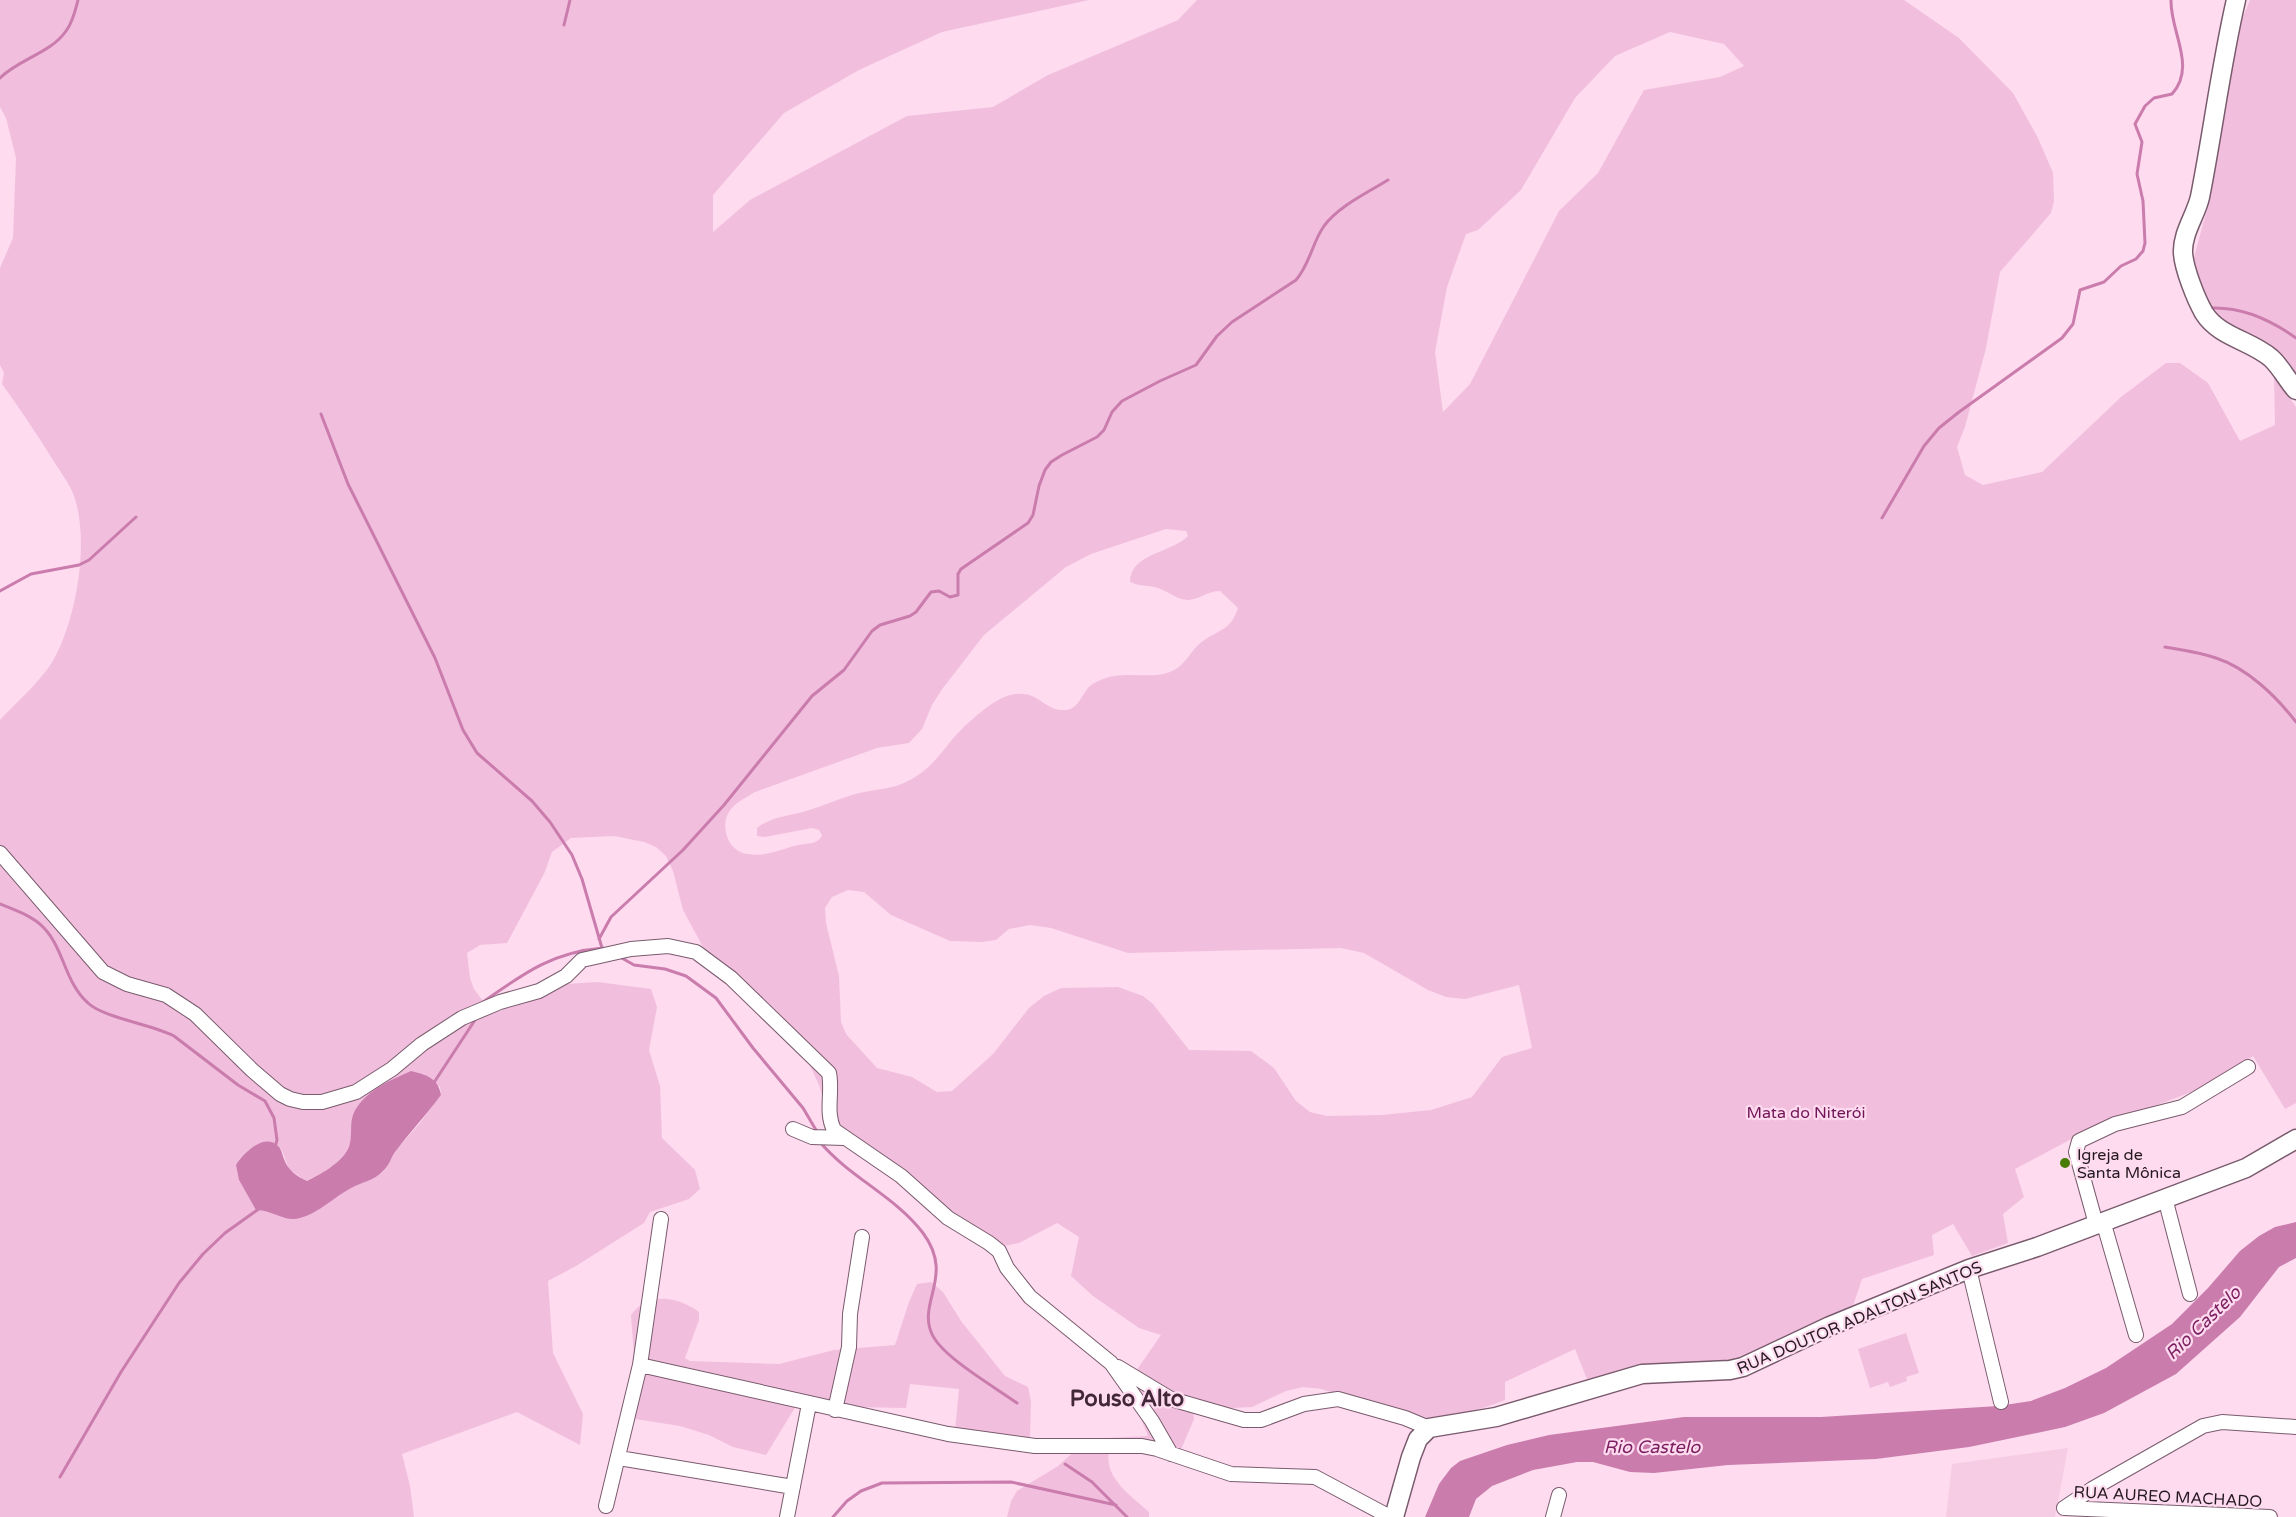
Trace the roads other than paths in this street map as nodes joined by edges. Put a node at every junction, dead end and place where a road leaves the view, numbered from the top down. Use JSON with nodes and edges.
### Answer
{"nodes":[{"id":1,"x":2236,"y":0,"type":"edge"},
{"id":2,"x":2296,"y":390,"type":"edge"},
{"id":3,"x":0,"y":853,"type":"edge"},
{"id":4,"x":2248,"y":1067,"type":"dead end"},
{"id":5,"x":793,"y":1129,"type":"dead end"},
{"id":6,"x":844,"y":1138,"type":"junction"},
{"id":7,"x":2296,"y":1139,"type":"edge"},
{"id":8,"x":2165,"y":1198,"type":"junction"},
{"id":9,"x":661,"y":1220,"type":"dead end"},
{"id":10,"x":2099,"y":1223,"type":"junction"},
{"id":11,"x":862,"y":1237,"type":"dead end"},
{"id":12,"x":1969,"y":1269,"type":"junction"},
{"id":13,"x":2190,"y":1294,"type":"dead end"},
{"id":14,"x":2136,"y":1335,"type":"dead end"},
{"id":15,"x":1111,"y":1363,"type":"junction"},
{"id":16,"x":640,"y":1365,"type":"junction"},
{"id":17,"x":2001,"y":1402,"type":"dead end"},
{"id":18,"x":809,"y":1404,"type":"junction"},
{"id":19,"x":835,"y":1410,"type":"junction"},
{"id":20,"x":2296,"y":1427,"type":"edge"},
{"id":21,"x":1429,"y":1428,"type":"junction"},
{"id":22,"x":1171,"y":1454,"type":"junction"},
{"id":23,"x":618,"y":1458,"type":"junction"},
{"id":24,"x":793,"y":1487,"type":"junction"},
{"id":25,"x":1559,"y":1495,"type":"dead end"},
{"id":26,"x":606,"y":1506,"type":"dead end"},
{"id":27,"x":2063,"y":1512,"type":"edge"},
{"id":28,"x":787,"y":1517,"type":"edge"},
{"id":29,"x":1392,"y":1517,"type":"edge"},
{"id":30,"x":1553,"y":1517,"type":"edge"},
{"id":31,"x":2270,"y":1517,"type":"edge"}],
"edges":[{"from":1,"to":2,"type":"main road"},
{"from":3,"to":6,"type":"street"},
{"from":4,"to":10,"type":"street"},
{"from":5,"to":6,"type":"street"},
{"from":6,"to":15,"type":"street"},
{"from":7,"to":8,"type":"main road","name":"RUA DOUTOR ADALTON SANTOS"},
{"from":8,"to":10,"type":"main road","name":"RUA DOUTOR ADALTON SANTOS"},
{"from":8,"to":13,"type":"street"},
{"from":9,"to":16,"type":"street"},
{"from":10,"to":12,"type":"main road","name":"RUA DOUTOR ADALTON SANTOS"},
{"from":10,"to":14,"type":"street"},
{"from":11,"to":19,"type":"street"},
{"from":12,"to":17,"type":"street"},
{"from":12,"to":21,"type":"main road","name":"RUA DOUTOR ADALTON SANTOS"},
{"from":15,"to":21,"type":"street"},
{"from":15,"to":22,"type":"street"},
{"from":16,"to":18,"type":"street"},
{"from":16,"to":23,"type":"street"},
{"from":18,"to":19,"type":"street"},
{"from":18,"to":24,"type":"street"},
{"from":19,"to":22,"type":"street"},
{"from":20,"to":27,"type":"street"},
{"from":21,"to":29,"type":"main road"},
{"from":22,"to":29,"type":"street"},
{"from":23,"to":24,"type":"street"},
{"from":23,"to":26,"type":"street"},
{"from":24,"to":28,"type":"street"},
{"from":25,"to":30,"type":"street"},
{"from":27,"to":31,"type":"street","name":"RUA AUREO MACHADO"}]}
